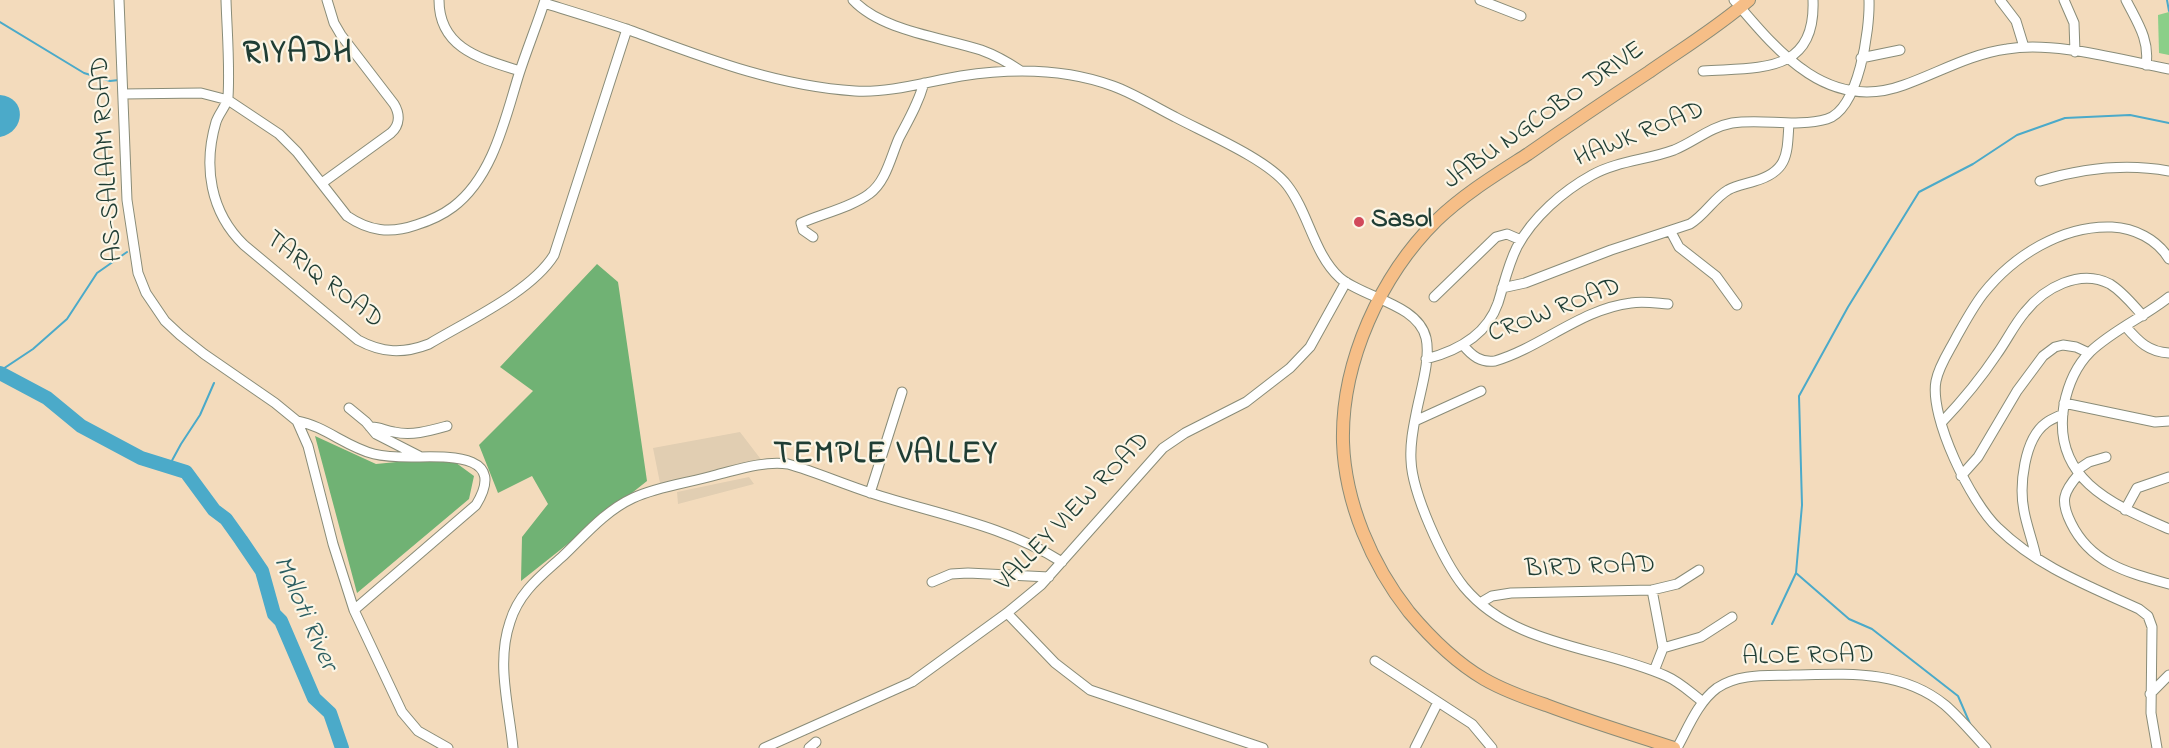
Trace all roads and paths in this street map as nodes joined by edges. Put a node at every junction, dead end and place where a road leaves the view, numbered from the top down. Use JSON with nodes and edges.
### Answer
{"nodes":[{"id":1,"x":119,"y":0,"type":"edge"},
{"id":2,"x":226,"y":0,"type":"edge"},
{"id":3,"x":327,"y":0,"type":"edge"},
{"id":4,"x":439,"y":0,"type":"edge"},
{"id":5,"x":853,"y":0,"type":"edge"},
{"id":6,"x":1480,"y":0,"type":"edge"},
{"id":7,"x":1813,"y":0,"type":"edge"},
{"id":8,"x":1869,"y":0,"type":"edge"},
{"id":9,"x":2000,"y":0,"type":"edge"},
{"id":10,"x":2064,"y":0,"type":"edge"},
{"id":11,"x":2126,"y":0,"type":"edge"},
{"id":12,"x":544,"y":2,"type":"edge"},
{"id":13,"x":1741,"y":2,"type":"edge"},
{"id":14,"x":1521,"y":16,"type":"dead end"},
{"id":15,"x":627,"y":29,"type":"junction"},
{"id":16,"x":2024,"y":47,"type":"junction"},
{"id":17,"x":1900,"y":50,"type":"dead end"},
{"id":18,"x":2075,"y":52,"type":"junction"},
{"id":19,"x":1861,"y":58,"type":"junction"},
{"id":20,"x":1788,"y":59,"type":"junction"},
{"id":21,"x":2146,"y":64,"type":"junction"},
{"id":22,"x":2169,"y":69,"type":"edge"},
{"id":23,"x":520,"y":71,"type":"junction"},
{"id":24,"x":1021,"y":71,"type":"junction"},
{"id":25,"x":1703,"y":71,"type":"dead end"},
{"id":26,"x":924,"y":83,"type":"junction"},
{"id":27,"x":1852,"y":91,"type":"junction"},
{"id":28,"x":123,"y":94,"type":"junction"},
{"id":29,"x":228,"y":100,"type":"junction"},
{"id":30,"x":1789,"y":123,"type":"junction"},
{"id":31,"x":2169,"y":171,"type":"edge"},
{"id":32,"x":2040,"y":181,"type":"dead end"},
{"id":33,"x":322,"y":183,"type":"junction"},
{"id":34,"x":1671,"y":232,"type":"junction"},
{"id":35,"x":813,"y":237,"type":"dead end"},
{"id":36,"x":1521,"y":240,"type":"junction"},
{"id":37,"x":2169,"y":259,"type":"edge"},
{"id":38,"x":1346,"y":282,"type":"junction"},
{"id":39,"x":1502,"y":288,"type":"junction"},
{"id":40,"x":1434,"y":297,"type":"dead end"},
{"id":41,"x":2169,"y":297,"type":"edge"},
{"id":42,"x":1380,"y":299,"type":"junction"},
{"id":43,"x":1668,"y":304,"type":"dead end"},
{"id":44,"x":1737,"y":305,"type":"dead end"},
{"id":45,"x":2143,"y":316,"type":"junction"},
{"id":46,"x":2126,"y":327,"type":"junction"},
{"id":47,"x":1463,"y":345,"type":"junction"},
{"id":48,"x":2089,"y":353,"type":"junction"},
{"id":49,"x":2169,"y":353,"type":"edge"},
{"id":50,"x":1426,"y":359,"type":"junction"},
{"id":51,"x":1481,"y":391,"type":"dead end"},
{"id":52,"x":902,"y":392,"type":"dead end"},
{"id":53,"x":2064,"y":403,"type":"junction"},
{"id":54,"x":349,"y":408,"type":"dead end"},
{"id":55,"x":2063,"y":414,"type":"junction"},
{"id":56,"x":1415,"y":421,"type":"junction"},
{"id":57,"x":2169,"y":421,"type":"edge"},
{"id":58,"x":297,"y":422,"type":"junction"},
{"id":59,"x":1942,"y":422,"type":"junction"},
{"id":60,"x":447,"y":426,"type":"dead end"},
{"id":61,"x":370,"y":427,"type":"junction"},
{"id":62,"x":421,"y":457,"type":"junction"},
{"id":63,"x":2106,"y":457,"type":"dead end"},
{"id":64,"x":2078,"y":472,"type":"junction"},
{"id":65,"x":1961,"y":476,"type":"junction"},
{"id":66,"x":2169,"y":477,"type":"edge"},
{"id":67,"x":870,"y":493,"type":"junction"},
{"id":68,"x":2125,"y":510,"type":"junction"},
{"id":69,"x":2169,"y":529,"type":"edge"},
{"id":70,"x":2036,"y":557,"type":"junction"},
{"id":71,"x":1062,"y":562,"type":"junction"},
{"id":72,"x":1699,"y":570,"type":"dead end"},
{"id":73,"x":1048,"y":577,"type":"junction"},
{"id":74,"x":932,"y":582,"type":"dead end"},
{"id":75,"x":2169,"y":584,"type":"edge"},
{"id":76,"x":1652,"y":590,"type":"junction"},
{"id":77,"x":1480,"y":603,"type":"junction"},
{"id":78,"x":354,"y":610,"type":"junction"},
{"id":79,"x":1007,"y":613,"type":"junction"},
{"id":80,"x":1732,"y":616,"type":"dead end"},
{"id":81,"x":1663,"y":648,"type":"junction"},
{"id":82,"x":1375,"y":661,"type":"dead end"},
{"id":83,"x":1654,"y":671,"type":"junction"},
{"id":84,"x":2169,"y":675,"type":"edge"},
{"id":85,"x":2150,"y":694,"type":"junction"},
{"id":86,"x":1438,"y":702,"type":"junction"},
{"id":87,"x":1703,"y":702,"type":"junction"},
{"id":88,"x":448,"y":748,"type":"edge"},
{"id":89,"x":513,"y":748,"type":"edge"},
{"id":90,"x":764,"y":748,"type":"edge"},
{"id":91,"x":1263,"y":748,"type":"edge"},
{"id":92,"x":1415,"y":748,"type":"edge"},
{"id":93,"x":1492,"y":748,"type":"edge"},
{"id":94,"x":1675,"y":748,"type":"edge"},
{"id":95,"x":1986,"y":748,"type":"edge"},
{"id":96,"x":2157,"y":748,"type":"edge"}],
"edges":[{"from":1,"to":28,"type":"street","name":"AS-SALAAM ROAD"},
{"from":2,"to":29,"type":"street"},
{"from":3,"to":33,"type":"street"},
{"from":4,"to":23,"type":"street"},
{"from":5,"to":24,"type":"street"},
{"from":6,"to":14,"type":"street"},
{"from":7,"to":20,"type":"street"},
{"from":8,"to":19,"type":"street","name":"HAWK ROAD"},
{"from":9,"to":16,"type":"street"},
{"from":10,"to":18,"type":"street"},
{"from":11,"to":21,"type":"street"},
{"from":12,"to":15,"type":"street"},
{"from":12,"to":23,"type":"street"},
{"from":13,"to":20,"type":"street"},
{"from":13,"to":42,"type":"main road","name":"JABU NGCOBO DRIVE"},
{"from":15,"to":26,"type":"street"},
{"from":15,"to":29,"type":"street","name":"TARIQ ROAD"},
{"from":16,"to":18,"type":"street"},
{"from":16,"to":27,"type":"street"},
{"from":17,"to":19,"type":"street"},
{"from":18,"to":21,"type":"street"},
{"from":19,"to":27,"type":"street","name":"HAWK ROAD"},
{"from":20,"to":25,"type":"street"},
{"from":20,"to":27,"type":"street"},
{"from":21,"to":22,"type":"street"},
{"from":23,"to":33,"type":"street"},
{"from":24,"to":26,"type":"street"},
{"from":24,"to":38,"type":"street"},
{"from":26,"to":35,"type":"street"},
{"from":27,"to":30,"type":"street","name":"HAWK ROAD"},
{"from":28,"to":29,"type":"street"},
{"from":28,"to":58,"type":"street","name":"AS-SALAAM ROAD"},
{"from":29,"to":33,"type":"street"},
{"from":30,"to":34,"type":"street"},
{"from":30,"to":36,"type":"street","name":"HAWK ROAD"},
{"from":31,"to":32,"type":"street"},
{"from":34,"to":39,"type":"street"},
{"from":34,"to":44,"type":"street"},
{"from":36,"to":39,"type":"street","name":"HAWK ROAD"},
{"from":36,"to":40,"type":"street"},
{"from":37,"to":59,"type":"street"},
{"from":38,"to":42,"type":"street"},
{"from":38,"to":71,"type":"street","name":"VALLEY VIEW ROAD"},
{"from":39,"to":47,"type":"street","name":"HAWK ROAD"},
{"from":41,"to":45,"type":"street"},
{"from":42,"to":50,"type":"street"},
{"from":42,"to":94,"type":"main road","name":"JABU NGCOBO DRIVE"},
{"from":43,"to":47,"type":"street","name":"CROW ROAD"},
{"from":45,"to":46,"type":"street"},
{"from":45,"to":59,"type":"street"},
{"from":46,"to":48,"type":"street"},
{"from":46,"to":49,"type":"street"},
{"from":47,"to":50,"type":"street","name":"HAWK ROAD"},
{"from":48,"to":53,"type":"street"},
{"from":48,"to":65,"type":"street"},
{"from":50,"to":56,"type":"street"},
{"from":51,"to":56,"type":"street"},
{"from":52,"to":67,"type":"street"},
{"from":53,"to":55,"type":"street"},
{"from":53,"to":57,"type":"street"},
{"from":54,"to":61,"type":"street"},
{"from":55,"to":64,"type":"street"},
{"from":55,"to":70,"type":"street"},
{"from":56,"to":77,"type":"street"},
{"from":58,"to":62,"type":"street"},
{"from":58,"to":78,"type":"street"},
{"from":59,"to":65,"type":"street"},
{"from":60,"to":61,"type":"street"},
{"from":61,"to":62,"type":"street"},
{"from":62,"to":78,"type":"street"},
{"from":63,"to":64,"type":"street"},
{"from":64,"to":68,"type":"street"},
{"from":64,"to":75,"type":"street"},
{"from":65,"to":70,"type":"street"},
{"from":66,"to":68,"type":"street"},
{"from":67,"to":71,"type":"street"},
{"from":67,"to":89,"type":"street"},
{"from":68,"to":69,"type":"street"},
{"from":70,"to":85,"type":"street"},
{"from":71,"to":73,"type":"street","name":"VALLEY VIEW ROAD"},
{"from":72,"to":76,"type":"street","name":"BIRD ROAD"},
{"from":73,"to":74,"type":"street"},
{"from":73,"to":79,"type":"street","name":"VALLEY VIEW ROAD"},
{"from":76,"to":77,"type":"street","name":"BIRD ROAD"},
{"from":76,"to":81,"type":"street"},
{"from":77,"to":83,"type":"street"},
{"from":78,"to":88,"type":"street"},
{"from":79,"to":90,"type":"street","name":"VALLEY VIEW ROAD"},
{"from":79,"to":91,"type":"street"},
{"from":80,"to":81,"type":"street"},
{"from":81,"to":83,"type":"street"},
{"from":82,"to":86,"type":"street"},
{"from":83,"to":87,"type":"street"},
{"from":84,"to":85,"type":"street"},
{"from":85,"to":96,"type":"street"},
{"from":86,"to":92,"type":"street"},
{"from":86,"to":93,"type":"street"},
{"from":87,"to":94,"type":"street","name":"ALOE ROAD"},
{"from":87,"to":95,"type":"street","name":"ALOE ROAD"}]}
